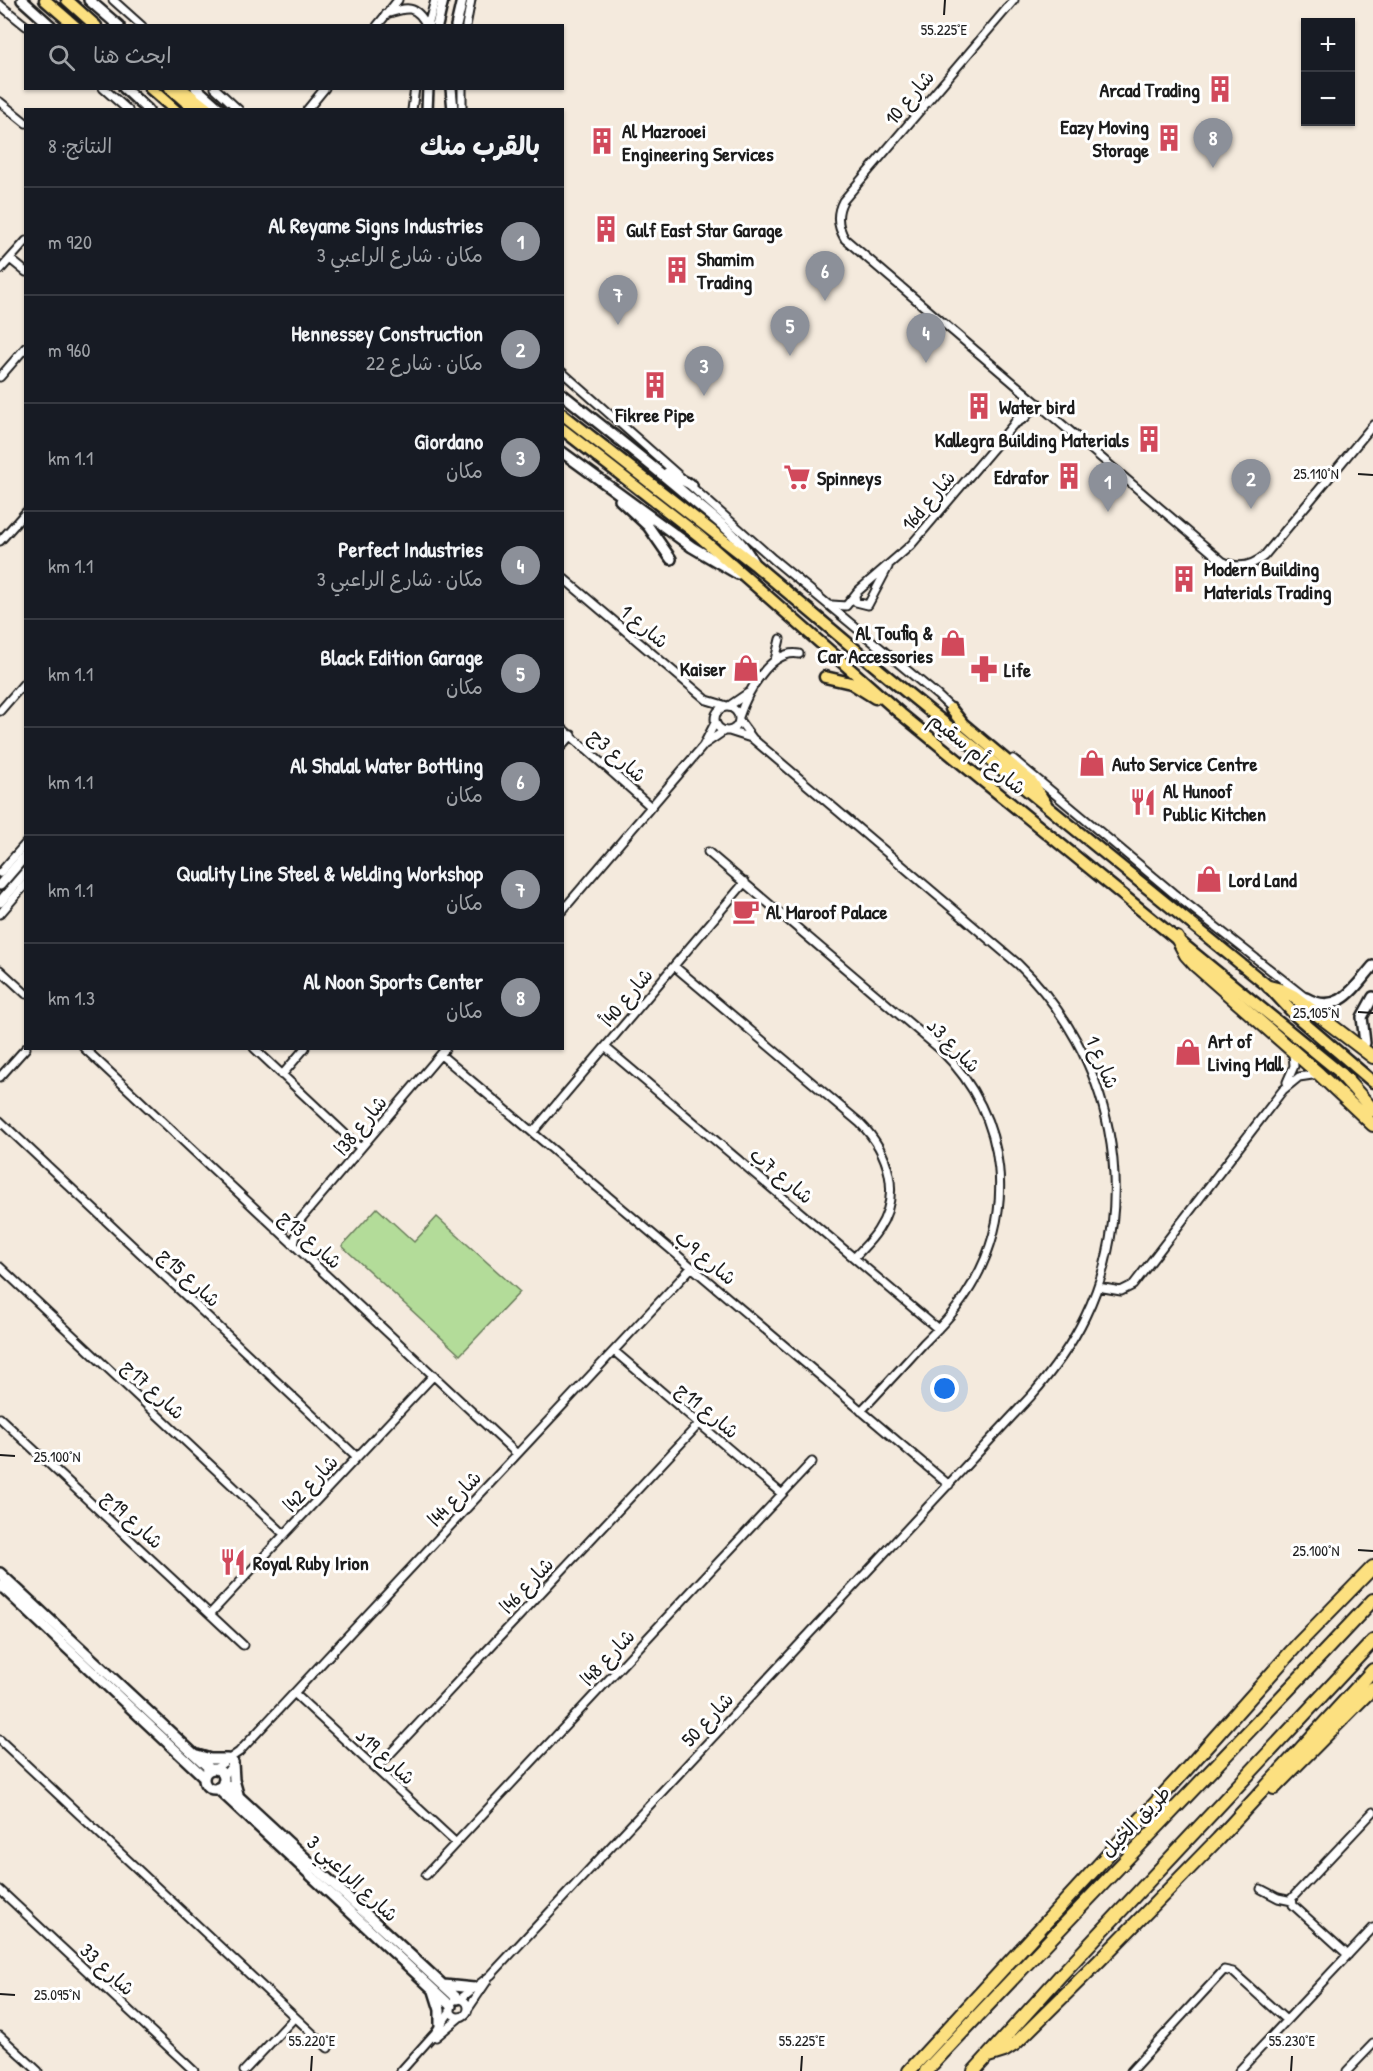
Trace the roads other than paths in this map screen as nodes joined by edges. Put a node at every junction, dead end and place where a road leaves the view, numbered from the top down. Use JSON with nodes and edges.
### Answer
{"nodes":[{"id":1,"x":22,"y":0,"type":"edge"},
{"id":2,"x":45,"y":0,"type":"edge"},
{"id":3,"x":66,"y":0,"type":"edge"},
{"id":4,"x":88,"y":0,"type":"edge"},
{"id":5,"x":112,"y":0,"type":"edge"},
{"id":6,"x":398,"y":0,"type":"edge"},
{"id":7,"x":411,"y":0,"type":"edge"},
{"id":8,"x":435,"y":0,"type":"edge"},
{"id":9,"x":444,"y":0,"type":"edge"},
{"id":10,"x":462,"y":0,"type":"edge"},
{"id":11,"x":471,"y":0,"type":"edge"},
{"id":12,"x":1014,"y":0,"type":"edge"},
{"id":13,"x":0,"y":5,"type":"edge"},
{"id":14,"x":414,"y":9,"type":"junction"},
{"id":15,"x":386,"y":14,"type":"junction"},
{"id":16,"x":24,"y":24,"type":"edge"},
{"id":17,"x":49,"y":24,"type":"edge"},
{"id":18,"x":73,"y":24,"type":"edge"},
{"id":19,"x":94,"y":24,"type":"edge"},
{"id":20,"x":117,"y":24,"type":"edge"},
{"id":21,"x":140,"y":24,"type":"edge"},
{"id":22,"x":378,"y":24,"type":"edge"},
{"id":23,"x":427,"y":24,"type":"edge"},
{"id":24,"x":429,"y":24,"type":"edge"},
{"id":25,"x":438,"y":24,"type":"edge"},
{"id":26,"x":456,"y":24,"type":"edge"},
{"id":27,"x":466,"y":24,"type":"edge"},
{"id":28,"x":105,"y":90,"type":"edge"},
{"id":29,"x":126,"y":90,"type":"edge"},
{"id":30,"x":149,"y":90,"type":"edge"},
{"id":31,"x":150,"y":90,"type":"edge"},
{"id":32,"x":172,"y":90,"type":"edge"},
{"id":33,"x":184,"y":90,"type":"edge"},
{"id":34,"x":198,"y":90,"type":"edge"},
{"id":35,"x":217,"y":90,"type":"edge"},
{"id":36,"x":323,"y":90,"type":"edge"},
{"id":37,"x":415,"y":90,"type":"edge"},
{"id":38,"x":428,"y":90,"type":"edge"},
{"id":39,"x":452,"y":90,"type":"edge"},
{"id":40,"x":462,"y":90,"type":"edge"},
{"id":41,"x":0,"y":102,"type":"edge"},
{"id":42,"x":125,"y":108,"type":"edge"},
{"id":43,"x":146,"y":108,"type":"edge"},
{"id":44,"x":161,"y":108,"type":"edge"},
{"id":45,"x":173,"y":108,"type":"edge"},
{"id":46,"x":193,"y":108,"type":"edge"},
{"id":47,"x":206,"y":108,"type":"edge"},
{"id":48,"x":219,"y":108,"type":"edge"},
{"id":49,"x":237,"y":108,"type":"edge"},
{"id":50,"x":309,"y":108,"type":"edge"},
{"id":51,"x":412,"y":108,"type":"edge"},
{"id":52,"x":427,"y":108,"type":"edge"},
{"id":53,"x":453,"y":108,"type":"edge"},
{"id":54,"x":462,"y":108,"type":"edge"},
{"id":55,"x":24,"y":121,"type":"edge"},
{"id":56,"x":24,"y":243,"type":"edge"},
{"id":57,"x":10,"y":259,"type":"junction"},
{"id":58,"x":0,"y":270,"type":"edge"},
{"id":59,"x":24,"y":270,"type":"edge"},
{"id":60,"x":24,"y":348,"type":"edge"},
{"id":61,"x":564,"y":374,"type":"edge"},
{"id":62,"x":0,"y":377,"type":"edge"},
{"id":63,"x":564,"y":396,"type":"edge"},
{"id":64,"x":1035,"y":401,"type":"junction"},
{"id":65,"x":1373,"y":425,"type":"edge"},
{"id":66,"x":569,"y":430,"type":"edge"},
{"id":67,"x":564,"y":453,"type":"edge"},
{"id":68,"x":652,"y":465,"type":"junction"},
{"id":69,"x":607,"y":485,"type":"junction"},
{"id":70,"x":692,"y":485,"type":"junction"},
{"id":71,"x":24,"y":514,"type":"edge"},
{"id":72,"x":0,"y":541,"type":"edge"},
{"id":73,"x":671,"y":559,"type":"dead end"},
{"id":74,"x":754,"y":564,"type":"junction"},
{"id":75,"x":889,"y":565,"type":"junction"},
{"id":76,"x":564,"y":579,"type":"edge"},
{"id":77,"x":748,"y":579,"type":"junction"},
{"id":78,"x":855,"y":596,"type":"junction"},
{"id":79,"x":829,"y":604,"type":"junction"},
{"id":80,"x":780,"y":639,"type":"dead end"},
{"id":81,"x":799,"y":654,"type":"dead end"},
{"id":82,"x":775,"y":660,"type":"junction"},
{"id":83,"x":825,"y":677,"type":"dead end"},
{"id":84,"x":24,"y":683,"type":"edge"},
{"id":85,"x":748,"y":693,"type":"junction"},
{"id":86,"x":707,"y":700,"type":"junction"},
{"id":87,"x":728,"y":706,"type":"junction"},
{"id":88,"x":951,"y":709,"type":"junction"},
{"id":89,"x":0,"y":711,"type":"edge"},
{"id":90,"x":901,"y":714,"type":"junction"},
{"id":91,"x":739,"y":718,"type":"junction"},
{"id":92,"x":715,"y":720,"type":"junction"},
{"id":93,"x":564,"y":729,"type":"edge"},
{"id":94,"x":727,"y":731,"type":"junction"},
{"id":95,"x":572,"y":735,"type":"junction"},
{"id":96,"x":753,"y":739,"type":"junction"},
{"id":97,"x":564,"y":744,"type":"edge"},
{"id":98,"x":703,"y":746,"type":"junction"},
{"id":99,"x":650,"y":806,"type":"junction"},
{"id":100,"x":1050,"y":809,"type":"junction"},
{"id":101,"x":24,"y":845,"type":"edge"},
{"id":102,"x":708,"y":852,"type":"dead end"},
{"id":103,"x":24,"y":857,"type":"edge"},
{"id":104,"x":0,"y":873,"type":"edge"},
{"id":105,"x":24,"y":874,"type":"edge"},
{"id":106,"x":745,"y":882,"type":"junction"},
{"id":107,"x":0,"y":885,"type":"edge"},
{"id":108,"x":24,"y":886,"type":"edge"},
{"id":109,"x":0,"y":902,"type":"edge"},
{"id":110,"x":564,"y":909,"type":"edge"},
{"id":111,"x":0,"y":914,"type":"edge"},
{"id":112,"x":1177,"y":938,"type":"junction"},
{"id":113,"x":674,"y":966,"type":"junction"},
{"id":114,"x":1373,"y":966,"type":"edge"},
{"id":115,"x":0,"y":970,"type":"edge"},
{"id":116,"x":1271,"y":990,"type":"junction"},
{"id":117,"x":24,"y":992,"type":"edge"},
{"id":118,"x":1373,"y":997,"type":"edge"},
{"id":119,"x":1306,"y":998,"type":"junction"},
{"id":120,"x":1369,"y":1046,"type":"edge"},
{"id":121,"x":605,"y":1047,"type":"junction"},
{"id":122,"x":24,"y":1049,"type":"edge"},
{"id":123,"x":86,"y":1050,"type":"edge"},
{"id":124,"x":256,"y":1050,"type":"edge"},
{"id":125,"x":303,"y":1050,"type":"edge"},
{"id":126,"x":445,"y":1050,"type":"edge"},
{"id":127,"x":1292,"y":1050,"type":"junction"},
{"id":128,"x":441,"y":1055,"type":"junction"},
{"id":129,"x":1373,"y":1057,"type":"edge"},
{"id":130,"x":1373,"y":1065,"type":"edge"},
{"id":131,"x":1319,"y":1074,"type":"junction"},
{"id":132,"x":1341,"y":1074,"type":"junction"},
{"id":133,"x":282,"y":1075,"type":"junction"},
{"id":134,"x":0,"y":1077,"type":"edge"},
{"id":135,"x":1373,"y":1082,"type":"edge"},
{"id":136,"x":1283,"y":1090,"type":"junction"},
{"id":137,"x":1373,"y":1101,"type":"edge"},
{"id":138,"x":1373,"y":1110,"type":"edge"},
{"id":139,"x":0,"y":1121,"type":"edge"},
{"id":140,"x":1373,"y":1125,"type":"edge"},
{"id":141,"x":532,"y":1132,"type":"junction"},
{"id":142,"x":360,"y":1148,"type":"junction"},
{"id":143,"x":299,"y":1221,"type":"junction"},
{"id":144,"x":277,"y":1230,"type":"junction"},
{"id":145,"x":294,"y":1245,"type":"junction"},
{"id":146,"x":854,"y":1258,"type":"junction"},
{"id":147,"x":0,"y":1267,"type":"edge"},
{"id":148,"x":692,"y":1267,"type":"junction"},
{"id":149,"x":1098,"y":1287,"type":"junction"},
{"id":150,"x":938,"y":1329,"type":"junction"},
{"id":151,"x":614,"y":1351,"type":"junction"},
{"id":152,"x":434,"y":1375,"type":"junction"},
{"id":153,"x":861,"y":1411,"type":"junction"},
{"id":154,"x":0,"y":1418,"type":"edge"},
{"id":155,"x":699,"y":1424,"type":"junction"},
{"id":156,"x":517,"y":1454,"type":"junction"},
{"id":157,"x":357,"y":1457,"type":"junction"},
{"id":158,"x":812,"y":1462,"type":"dead end"},
{"id":159,"x":949,"y":1485,"type":"junction"},
{"id":160,"x":782,"y":1494,"type":"junction"},
{"id":161,"x":284,"y":1534,"type":"junction"},
{"id":162,"x":1373,"y":1556,"type":"edge"},
{"id":163,"x":1373,"y":1566,"type":"edge"},
{"id":164,"x":0,"y":1573,"type":"edge"},
{"id":165,"x":0,"y":1585,"type":"edge"},
{"id":166,"x":1351,"y":1590,"type":"junction"},
{"id":167,"x":1373,"y":1600,"type":"edge"},
{"id":168,"x":210,"y":1614,"type":"junction"},
{"id":169,"x":1373,"y":1641,"type":"edge"},
{"id":170,"x":243,"y":1645,"type":"dead end"},
{"id":171,"x":1373,"y":1670,"type":"edge"},
{"id":172,"x":1373,"y":1688,"type":"edge"},
{"id":173,"x":294,"y":1693,"type":"junction"},
{"id":174,"x":0,"y":1740,"type":"edge"},
{"id":175,"x":194,"y":1754,"type":"junction"},
{"id":176,"x":230,"y":1761,"type":"junction"},
{"id":177,"x":376,"y":1769,"type":"junction"},
{"id":178,"x":210,"y":1771,"type":"junction"},
{"id":179,"x":221,"y":1782,"type":"junction"},
{"id":180,"x":238,"y":1796,"type":"junction"},
{"id":181,"x":1246,"y":1807,"type":"junction"},
{"id":182,"x":1373,"y":1812,"type":"edge"},
{"id":183,"x":456,"y":1843,"type":"junction"},
{"id":184,"x":426,"y":1875,"type":"dead end"},
{"id":185,"x":1302,"y":1888,"type":"junction"},
{"id":186,"x":1261,"y":1889,"type":"dead end"},
{"id":187,"x":0,"y":1890,"type":"edge"},
{"id":188,"x":1292,"y":1901,"type":"junction"},
{"id":189,"x":1300,"y":1910,"type":"junction"},
{"id":190,"x":1373,"y":1928,"type":"edge"},
{"id":191,"x":1348,"y":1955,"type":"junction"},
{"id":192,"x":491,"y":1975,"type":"junction"},
{"id":193,"x":437,"y":1987,"type":"junction"},
{"id":194,"x":474,"y":1988,"type":"junction"},
{"id":195,"x":455,"y":2004,"type":"junction"},
{"id":196,"x":468,"y":2009,"type":"junction"},
{"id":197,"x":295,"y":2017,"type":"junction"},
{"id":198,"x":460,"y":2017,"type":"junction"},
{"id":199,"x":1286,"y":2020,"type":"junction"},
{"id":200,"x":440,"y":2025,"type":"junction"},
{"id":201,"x":0,"y":2036,"type":"edge"},
{"id":202,"x":1373,"y":2043,"type":"edge"},
{"id":203,"x":328,"y":2048,"type":"dead end"},
{"id":204,"x":422,"y":2048,"type":"junction"},
{"id":205,"x":987,"y":2056,"type":"junction"},
{"id":206,"x":38,"y":2071,"type":"edge"},
{"id":207,"x":194,"y":2071,"type":"edge"},
{"id":208,"x":244,"y":2071,"type":"edge"},
{"id":209,"x":401,"y":2071,"type":"edge"},
{"id":210,"x":909,"y":2071,"type":"edge"},
{"id":211,"x":926,"y":2071,"type":"edge"},
{"id":212,"x":974,"y":2071,"type":"edge"},
{"id":213,"x":1131,"y":2071,"type":"edge"},
{"id":214,"x":1239,"y":2071,"type":"edge"},
{"id":215,"x":1347,"y":2071,"type":"edge"}],
"edges":[{"from":1,"to":17,"type":"street"},
{"from":2,"to":18,"type":"main road"},
{"from":3,"to":19,"type":"main road"},
{"from":4,"to":20,"type":"street"},
{"from":5,"to":21,"type":"street"},
{"from":6,"to":15,"type":"street"},
{"from":7,"to":14,"type":"street"},
{"from":8,"to":24,"type":"street"},
{"from":9,"to":25,"type":"street"},
{"from":10,"to":26,"type":"street"},
{"from":11,"to":27,"type":"street"},
{"from":12,"to":64,"type":"street","name":"شارع 10"},
{"from":13,"to":16,"type":"street"},
{"from":14,"to":15,"type":"street"},
{"from":14,"to":23,"type":"street"},
{"from":15,"to":22,"type":"street"},
{"from":28,"to":42,"type":"street"},
{"from":29,"to":43,"type":"street"},
{"from":30,"to":44,"type":"main road"},
{"from":31,"to":45,"type":"main road"},
{"from":32,"to":46,"type":"main road"},
{"from":33,"to":47,"type":"main road"},
{"from":34,"to":48,"type":"street"},
{"from":35,"to":49,"type":"street"},
{"from":36,"to":50,"type":"street"},
{"from":37,"to":51,"type":"street"},
{"from":38,"to":52,"type":"street"},
{"from":39,"to":53,"type":"street"},
{"from":40,"to":54,"type":"street"},
{"from":41,"to":55,"type":"street"},
{"from":56,"to":57,"type":"street"},
{"from":57,"to":58,"type":"street"},
{"from":57,"to":59,"type":"street"},
{"from":60,"to":62,"type":"street"},
{"from":61,"to":70,"type":"street"},
{"from":63,"to":68,"type":"street"},
{"from":64,"to":65,"type":"street"},
{"from":64,"to":75,"type":"street","name":"16d شارع"},
{"from":66,"to":74,"type":"main road","name":"شارع أم سقيم"},
{"from":66,"to":77,"type":"main road","name":"شارع أم سقيم"},
{"from":67,"to":69,"type":"street"},
{"from":68,"to":70,"type":"street"},
{"from":68,"to":74,"type":"street"},
{"from":69,"to":73,"type":"street"},
{"from":69,"to":77,"type":"street"},
{"from":70,"to":79,"type":"street"},
{"from":71,"to":72,"type":"street"},
{"from":74,"to":100,"type":"main road","name":"شارع أم سقيم"},
{"from":75,"to":78,"type":"street","name":"16d شارع"},
{"from":75,"to":78,"type":"street","name":"16d شارع"},
{"from":76,"to":86,"type":"street","name":"شارع 1"},
{"from":77,"to":90,"type":"main road","name":"شارع أم سقيم"},
{"from":78,"to":79,"type":"street","name":"16d شارع"},
{"from":79,"to":88,"type":"street"},
{"from":80,"to":82,"type":"street"},
{"from":81,"to":82,"type":"street"},
{"from":82,"to":85,"type":"street"},
{"from":83,"to":90,"type":"main road"},
{"from":84,"to":89,"type":"street"},
{"from":85,"to":87,"type":"street"},
{"from":85,"to":91,"type":"street"},
{"from":86,"to":87,"type":"street","name":"شارع 1"},
{"from":86,"to":92,"type":"street","name":"شارع 1"},
{"from":87,"to":91,"type":"street"},
{"from":87,"to":92,"type":"street"},
{"from":88,"to":100,"type":"main road"},
{"from":88,"to":119,"type":"street"},
{"from":90,"to":112,"type":"main road","name":"شارع أم سقيم"},
{"from":91,"to":94,"type":"street"},
{"from":91,"to":96,"type":"street","name":"شارع 1"},
{"from":92,"to":94,"type":"street"},
{"from":92,"to":98,"type":"street"},
{"from":93,"to":95,"type":"street","name":"شارع 3ج"},
{"from":94,"to":96,"type":"street","name":"شارع 1"},
{"from":94,"to":98,"type":"street"},
{"from":95,"to":97,"type":"street"},
{"from":95,"to":99,"type":"street","name":"شارع 3ج"},
{"from":96,"to":149,"type":"street","name":"شارع 1"},
{"from":98,"to":99,"type":"street"},
{"from":99,"to":110,"type":"street"},
{"from":100,"to":116,"type":"main road","name":"شارع أم سقيم"},
{"from":101,"to":104,"type":"street"},
{"from":102,"to":106,"type":"street","name":"شارع 3د"},
{"from":103,"to":107,"type":"street"},
{"from":105,"to":109,"type":"street"},
{"from":106,"to":113,"type":"street","name":"شارع 40أ"},
{"from":106,"to":150,"type":"street","name":"شارع 3د"},
{"from":108,"to":111,"type":"street"},
{"from":112,"to":127,"type":"highway"},
{"from":112,"to":132,"type":"main road","name":"شارع أم سقيم"},
{"from":113,"to":121,"type":"street","name":"شارع 40أ"},
{"from":113,"to":146,"type":"street"},
{"from":114,"to":119,"type":"street"},
{"from":115,"to":117,"type":"street"},
{"from":116,"to":129,"type":"highway"},
{"from":116,"to":130,"type":"highway"},
{"from":116,"to":135,"type":"main road","name":"شارع أم سقيم"},
{"from":118,"to":120,"type":"street"},
{"from":119,"to":120,"type":"street"},
{"from":121,"to":141,"type":"street","name":"شارع 40أ"},
{"from":121,"to":146,"type":"street","name":"شارع 7ب"},
{"from":122,"to":134,"type":"street"},
{"from":123,"to":144,"type":"street","name":"شارع 13ج"},
{"from":124,"to":133,"type":"street"},
{"from":125,"to":133,"type":"street"},
{"from":126,"to":128,"type":"street","name":"شارع 38ا"},
{"from":127,"to":131,"type":"highway"},
{"from":127,"to":136,"type":"street"},
{"from":128,"to":141,"type":"street","name":"شارع 9ب"},
{"from":128,"to":142,"type":"street","name":"شارع 38ا"},
{"from":131,"to":136,"type":"street"},
{"from":131,"to":140,"type":"highway"},
{"from":132,"to":137,"type":"main road","name":"شارع أم سقيم"},
{"from":132,"to":138,"type":"highway"},
{"from":133,"to":142,"type":"street"},
{"from":136,"to":149,"type":"street"},
{"from":139,"to":157,"type":"street","name":"شارع 15ج"},
{"from":141,"to":148,"type":"street","name":"شارع 9ب"},
{"from":142,"to":143,"type":"street","name":"شارع 38ا"},
{"from":143,"to":144,"type":"street","name":"شارع 38ا"},
{"from":143,"to":145,"type":"street"},
{"from":144,"to":145,"type":"street","name":"شارع 13ج"},
{"from":145,"to":152,"type":"street","name":"شارع 13ج"},
{"from":146,"to":150,"type":"street","name":"شارع 7ب"},
{"from":147,"to":161,"type":"street","name":"شارع 17ج"},
{"from":148,"to":151,"type":"street","name":"شارع 44ا"},
{"from":148,"to":153,"type":"street","name":"شارع 9ب"},
{"from":149,"to":159,"type":"street","name":"شارع 1"},
{"from":150,"to":153,"type":"street","name":"شارع 3د"},
{"from":151,"to":155,"type":"street","name":"شارع 11ج"},
{"from":151,"to":156,"type":"street","name":"شارع 44ا"},
{"from":152,"to":156,"type":"street","name":"شارع 13ج"},
{"from":152,"to":157,"type":"street","name":"شارع 42ا"},
{"from":153,"to":159,"type":"street","name":"شارع 9ب"},
{"from":154,"to":168,"type":"street","name":"شارع 19ج"},
{"from":155,"to":160,"type":"street","name":"شارع 11ج"},
{"from":155,"to":177,"type":"street","name":"شارع 46ا"},
{"from":156,"to":173,"type":"street","name":"شارع 44ا"},
{"from":157,"to":161,"type":"street","name":"شارع 42ا"},
{"from":158,"to":160,"type":"street","name":"شارع 48ا"},
{"from":159,"to":192,"type":"street","name":"شارع 50"},
{"from":160,"to":183,"type":"street","name":"شارع 48ا"},
{"from":161,"to":168,"type":"street","name":"شارع 42ا"},
{"from":162,"to":166,"type":"highway"},
{"from":163,"to":166,"type":"highway"},
{"from":164,"to":175,"type":"street"},
{"from":165,"to":178,"type":"street"},
{"from":166,"to":210,"type":"highway"},
{"from":167,"to":211,"type":"highway","name":"طريق الخيل"},
{"from":168,"to":170,"type":"street","name":"شارع 19ج"},
{"from":169,"to":205,"type":"highway"},
{"from":171,"to":181,"type":"highway"},
{"from":172,"to":181,"type":"highway"},
{"from":173,"to":176,"type":"street","name":"شارع 44ا"},
{"from":173,"to":177,"type":"street","name":"شارع 19د"},
{"from":174,"to":197,"type":"street"},
{"from":175,"to":176,"type":"street"},
{"from":175,"to":178,"type":"street"},
{"from":176,"to":178,"type":"street","name":"شارع 44ا"},
{"from":176,"to":179,"type":"street","name":"شارع 44ا"},
{"from":176,"to":180,"type":"street"},
{"from":177,"to":183,"type":"street","name":"شارع 19د"},
{"from":178,"to":179,"type":"street"},
{"from":178,"to":179,"type":"street"},
{"from":179,"to":180,"type":"street","name":"شارع الراعبي 3"},
{"from":179,"to":193,"type":"street","name":"شارع الراعبي 3"},
{"from":180,"to":193,"type":"street","name":"شارع الراعبي 3"},
{"from":181,"to":205,"type":"highway"},
{"from":182,"to":185,"type":"street"},
{"from":183,"to":184,"type":"street","name":"شارع 48ا"},
{"from":185,"to":188,"type":"street"},
{"from":185,"to":189,"type":"street"},
{"from":186,"to":188,"type":"street"},
{"from":187,"to":207,"type":"street","name":"شارع 33"},
{"from":188,"to":189,"type":"street"},
{"from":189,"to":191,"type":"street"},
{"from":190,"to":191,"type":"street"},
{"from":191,"to":199,"type":"street"},
{"from":192,"to":194,"type":"street","name":"شارع 50"},
{"from":192,"to":196,"type":"street","name":"شارع 50"},
{"from":193,"to":194,"type":"street"},
{"from":193,"to":195,"type":"street","name":"شارع الراعبي 3"},
{"from":193,"to":200,"type":"street"},
{"from":194,"to":195,"type":"street","name":"شارع 50"},
{"from":195,"to":196,"type":"street"},
{"from":195,"to":198,"type":"street"},
{"from":195,"to":200,"type":"street","name":"شارع 50"},
{"from":196,"to":198,"type":"street","name":"شارع 50"},
{"from":197,"to":203,"type":"street"},
{"from":197,"to":208,"type":"street"},
{"from":198,"to":204,"type":"street","name":"شارع 50"},
{"from":199,"to":213,"type":"street"},
{"from":199,"to":214,"type":"street"},
{"from":200,"to":204,"type":"street","name":"شارع 50"},
{"from":201,"to":206,"type":"street"},
{"from":202,"to":215,"type":"street"},
{"from":204,"to":209,"type":"street","name":"شارع 50"},
{"from":205,"to":212,"type":"highway"}]}
